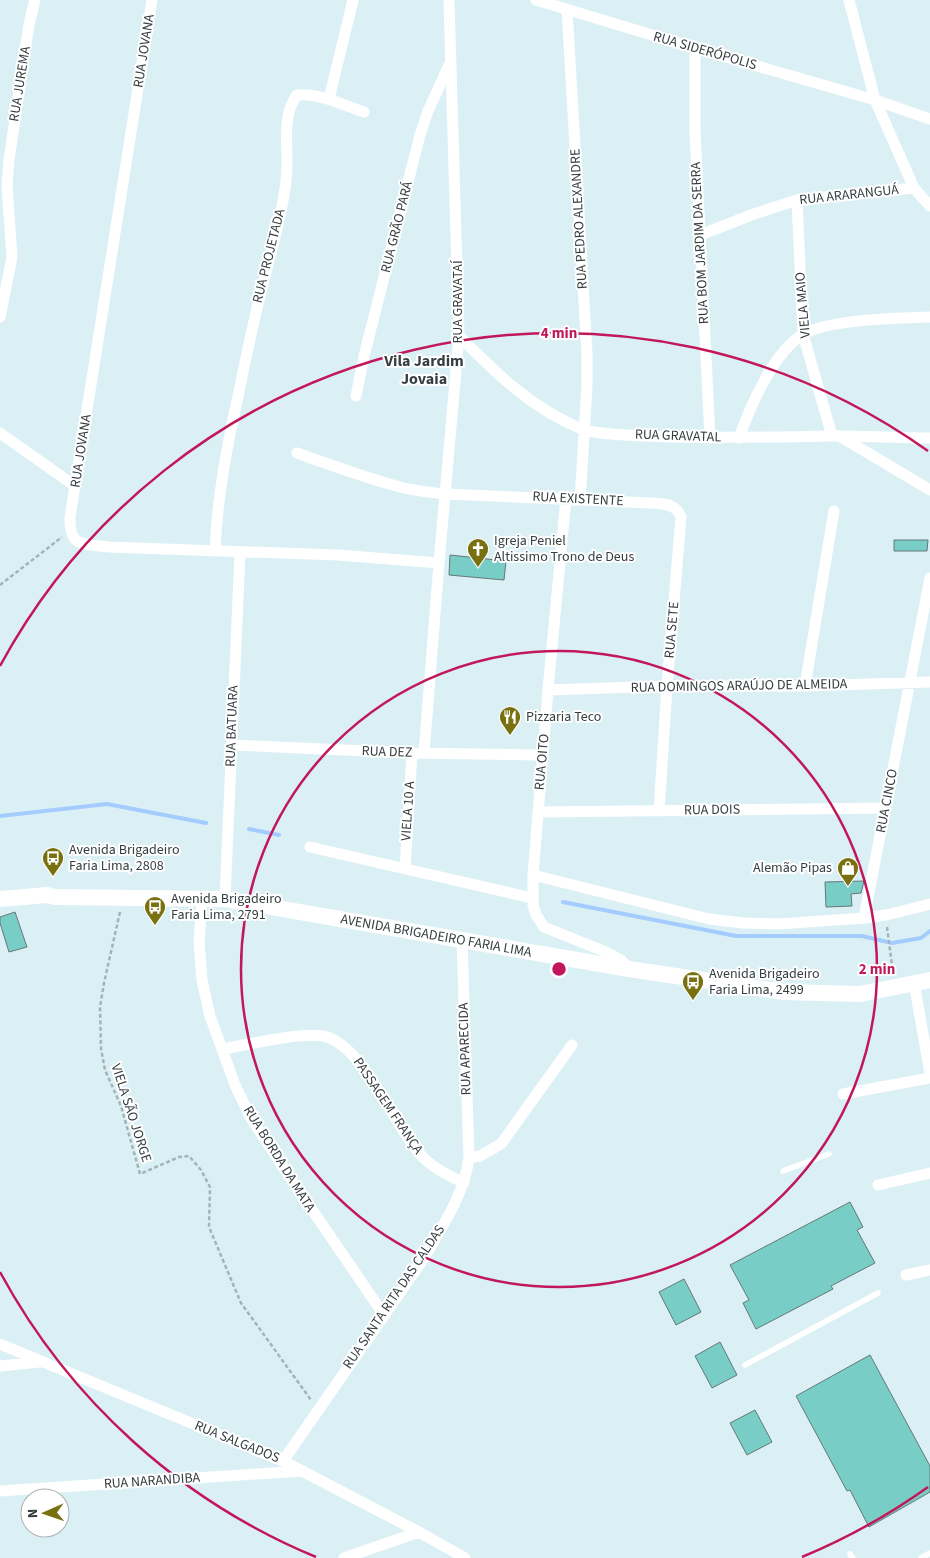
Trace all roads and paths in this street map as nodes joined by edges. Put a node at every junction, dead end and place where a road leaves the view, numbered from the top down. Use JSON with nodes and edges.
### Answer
{"nodes":[{"id":1,"x":35,"y":0,"type":"edge"},
{"id":2,"x":152,"y":0,"type":"edge"},
{"id":3,"x":353,"y":0,"type":"edge"},
{"id":4,"x":449,"y":0,"type":"edge"},
{"id":5,"x":536,"y":0,"type":"edge"},
{"id":6,"x":849,"y":0,"type":"edge"},
{"id":7,"x":567,"y":9,"type":"junction"},
{"id":8,"x":695,"y":48,"type":"junction"},
{"id":9,"x":451,"y":62,"type":"junction"},
{"id":10,"x":329,"y":99,"type":"junction"},
{"id":11,"x":875,"y":100,"type":"junction"},
{"id":12,"x":364,"y":112,"type":"dead end"},
{"id":13,"x":930,"y":119,"type":"edge"},
{"id":14,"x":914,"y":188,"type":"junction"},
{"id":15,"x":796,"y":200,"type":"junction"},
{"id":16,"x":930,"y":206,"type":"edge"},
{"id":17,"x":700,"y":235,"type":"junction"},
{"id":18,"x":0,"y":317,"type":"edge"},
{"id":19,"x":930,"y":317,"type":"edge"},
{"id":20,"x":803,"y":334,"type":"junction"},
{"id":21,"x":459,"y":336,"type":"junction"},
{"id":22,"x":356,"y":396,"type":"dead end"},
{"id":23,"x":584,"y":430,"type":"junction"},
{"id":24,"x":0,"y":433,"type":"edge"},
{"id":25,"x":836,"y":436,"type":"junction"},
{"id":26,"x":710,"y":438,"type":"junction"},
{"id":27,"x":739,"y":438,"type":"junction"},
{"id":28,"x":930,"y":438,"type":"edge"},
{"id":29,"x":298,"y":453,"type":"dead end"},
{"id":30,"x":75,"y":486,"type":"junction"},
{"id":31,"x":930,"y":490,"type":"edge"},
{"id":32,"x":445,"y":494,"type":"junction"},
{"id":33,"x":566,"y":498,"type":"junction"},
{"id":34,"x":580,"y":500,"type":"junction"},
{"id":35,"x":834,"y":511,"type":"dead end"},
{"id":36,"x":70,"y":531,"type":"junction"},
{"id":37,"x":680,"y":539,"type":"joint"},
{"id":38,"x":215,"y":551,"type":"junction"},
{"id":39,"x":240,"y":552,"type":"junction"},
{"id":40,"x":439,"y":562,"type":"junction"},
{"id":41,"x":930,"y":578,"type":"edge"},
{"id":42,"x":0,"y":585,"type":"edge"},
{"id":43,"x":930,"y":682,"type":"edge"},
{"id":44,"x":910,"y":683,"type":"junction"},
{"id":45,"x":667,"y":686,"type":"junction"},
{"id":46,"x":805,"y":686,"type":"junction"},
{"id":47,"x":548,"y":690,"type":"junction"},
{"id":48,"x":231,"y":745,"type":"junction"},
{"id":49,"x":418,"y":753,"type":"junction"},
{"id":50,"x":543,"y":755,"type":"junction"},
{"id":51,"x":886,"y":808,"type":"junction"},
{"id":52,"x":659,"y":811,"type":"junction"},
{"id":53,"x":538,"y":812,"type":"junction"},
{"id":54,"x":310,"y":847,"type":"dead end"},
{"id":55,"x":405,"y":869,"type":"junction"},
{"id":56,"x":533,"y":875,"type":"junction"},
{"id":57,"x":123,"y":897,"type":"junction"},
{"id":58,"x":202,"y":898,"type":"junction"},
{"id":59,"x":532,"y":898,"type":"junction"},
{"id":60,"x":0,"y":899,"type":"edge"},
{"id":61,"x":225,"y":899,"type":"junction"},
{"id":62,"x":930,"y":904,"type":"edge"},
{"id":63,"x":864,"y":918,"type":"junction"},
{"id":64,"x":887,"y":925,"type":"dead end"},
{"id":65,"x":462,"y":939,"type":"junction"},
{"id":66,"x":629,"y":969,"type":"junction"},
{"id":67,"x":922,"y":981,"type":"edge"},
{"id":68,"x":895,"y":987,"type":"junction"},
{"id":69,"x":572,"y":1045,"type":"dead end"},
{"id":70,"x":222,"y":1049,"type":"junction"},
{"id":71,"x":930,"y":1073,"type":"edge"},
{"id":72,"x":930,"y":1078,"type":"edge"},
{"id":73,"x":843,"y":1094,"type":"dead end"},
{"id":74,"x":829,"y":1154,"type":"dead end"},
{"id":75,"x":469,"y":1158,"type":"junction"},
{"id":76,"x":783,"y":1171,"type":"dead end"},
{"id":77,"x":930,"y":1173,"type":"edge"},
{"id":78,"x":464,"y":1183,"type":"junction"},
{"id":79,"x":878,"y":1185,"type":"dead end"},
{"id":80,"x":930,"y":1270,"type":"edge"},
{"id":81,"x":906,"y":1275,"type":"dead end"},
{"id":82,"x":878,"y":1293,"type":"dead end"},
{"id":83,"x":384,"y":1315,"type":"junction"},
{"id":84,"x":0,"y":1344,"type":"edge"},
{"id":85,"x":41,"y":1362,"type":"junction"},
{"id":86,"x":745,"y":1365,"type":"dead end"},
{"id":87,"x":0,"y":1366,"type":"edge"},
{"id":88,"x":318,"y":1409,"type":"junction"},
{"id":89,"x":283,"y":1461,"type":"junction"},
{"id":90,"x":304,"y":1471,"type":"junction"},
{"id":91,"x":0,"y":1491,"type":"edge"},
{"id":92,"x":419,"y":1532,"type":"junction"},
{"id":93,"x":930,"y":1553,"type":"edge"},
{"id":94,"x":344,"y":1558,"type":"edge"},
{"id":95,"x":465,"y":1558,"type":"edge"},
{"id":96,"x":920,"y":1558,"type":"edge"}],
"edges":[{"from":1,"to":18,"type":"street","name":"RUA JUREMA"},
{"from":2,"to":30,"type":"street","name":"RUA JOVANA"},
{"from":3,"to":10,"type":"street"},
{"from":4,"to":9,"type":"street","name":"RUA GRAVATAÍ"},
{"from":5,"to":7,"type":"street","name":"RUA SIDERÓPOLIS"},
{"from":6,"to":11,"type":"street"},
{"from":7,"to":8,"type":"street","name":"RUA SIDERÓPOLIS"},
{"from":7,"to":23,"type":"street","name":"RUA PEDRO ALEXANDRE"},
{"from":8,"to":11,"type":"street","name":"RUA SIDERÓPOLIS"},
{"from":8,"to":17,"type":"street","name":"RUA BOM JARDIM DA SERRA"},
{"from":9,"to":21,"type":"street","name":"RUA GRAVATAÍ"},
{"from":9,"to":22,"type":"street","name":"RUA GRÃO PARÁ"},
{"from":10,"to":12,"type":"street"},
{"from":10,"to":38,"type":"street","name":"RUA PROJETADA"},
{"from":11,"to":13,"type":"street","name":"RUA SIDERÓPOLIS"},
{"from":11,"to":14,"type":"street"},
{"from":14,"to":15,"type":"street","name":"RUA ARARANGUÁ"},
{"from":14,"to":16,"type":"street"},
{"from":15,"to":17,"type":"street","name":"RUA ARARANGUÁ"},
{"from":15,"to":20,"type":"street","name":"VIELA MAIO"},
{"from":17,"to":26,"type":"street","name":"RUA BOM JARDIM DA SERRA"},
{"from":19,"to":20,"type":"street"},
{"from":20,"to":25,"type":"street","name":"VIELA MAIO"},
{"from":20,"to":27,"type":"street"},
{"from":21,"to":23,"type":"street","name":"RUA GRAVATAL"},
{"from":21,"to":32,"type":"street","name":"RUA GRAVATAÍ"},
{"from":23,"to":26,"type":"street","name":"RUA GRAVATAL"},
{"from":23,"to":34,"type":"street"},
{"from":24,"to":30,"type":"street"},
{"from":25,"to":27,"type":"street","name":"RUA GRAVATAL"},
{"from":25,"to":28,"type":"street","name":"RUA GRAVATAL"},
{"from":25,"to":31,"type":"street"},
{"from":26,"to":27,"type":"street","name":"RUA GRAVATAL"},
{"from":29,"to":32,"type":"street","name":"RUA EXISTENTE"},
{"from":30,"to":36,"type":"street","name":"RUA JOVANA"},
{"from":32,"to":33,"type":"street","name":"RUA EXISTENTE"},
{"from":32,"to":40,"type":"street","name":"RUA GRAVATAÍ"},
{"from":33,"to":34,"type":"street","name":"RUA EXISTENTE"},
{"from":33,"to":47,"type":"street","name":"RUA OITO"},
{"from":34,"to":37,"type":"street","name":"RUA EXISTENTE"},
{"from":35,"to":46,"type":"street"},
{"from":36,"to":38,"type":"street"},
{"from":36,"to":42,"type":"path"},
{"from":37,"to":45,"type":"street","name":"RUA SETE"},
{"from":38,"to":39,"type":"street"},
{"from":39,"to":40,"type":"street"},
{"from":39,"to":48,"type":"street","name":"RUA BATUARA"},
{"from":40,"to":49,"type":"street","name":"RUA GRAVATAÍ"},
{"from":41,"to":44,"type":"street","name":"RUA CINCO"},
{"from":43,"to":44,"type":"street","name":"RUA DOMINGOS ARAÚJO DE ALMEIDA"},
{"from":44,"to":46,"type":"street","name":"RUA DOMINGOS ARAÚJO DE ALMEIDA"},
{"from":44,"to":51,"type":"street","name":"RUA CINCO"},
{"from":45,"to":46,"type":"street","name":"RUA DOMINGOS ARAÚJO DE ALMEIDA"},
{"from":45,"to":47,"type":"street","name":"RUA DOMINGOS ARAÚJO DE ALMEIDA"},
{"from":45,"to":52,"type":"street","name":"RUA SETE"},
{"from":47,"to":50,"type":"street","name":"RUA OITO"},
{"from":48,"to":49,"type":"street","name":"RUA DEZ"},
{"from":48,"to":61,"type":"street","name":"RUA BATUARA"},
{"from":49,"to":50,"type":"street","name":"RUA DEZ"},
{"from":49,"to":55,"type":"street","name":"VIELA 10 A"},
{"from":50,"to":53,"type":"street","name":"RUA OITO"},
{"from":51,"to":52,"type":"street","name":"RUA DOIS"},
{"from":51,"to":63,"type":"street","name":"RUA CINCO"},
{"from":52,"to":53,"type":"street","name":"RUA DOIS"},
{"from":53,"to":56,"type":"street","name":"RUA OITO"},
{"from":54,"to":55,"type":"street"},
{"from":55,"to":59,"type":"street"},
{"from":56,"to":59,"type":"street","name":"RUA OITO"},
{"from":56,"to":63,"type":"street"},
{"from":57,"to":58,"type":"main road","name":"AVENIDA BRIGADEIRO FARIA LIMA"},
{"from":57,"to":60,"type":"main road","name":"AVENIDA BRIGADEIRO FARIA LIMA"},
{"from":57,"to":88,"type":"path","name":"VIELA SÃO JORGE"},
{"from":58,"to":61,"type":"main road","name":"AVENIDA BRIGADEIRO FARIA LIMA"},
{"from":58,"to":70,"type":"street","name":"RUA BORDA DA MATA"},
{"from":59,"to":66,"type":"street","name":"RUA OITO"},
{"from":61,"to":65,"type":"main road","name":"AVENIDA BRIGADEIRO FARIA LIMA"},
{"from":62,"to":63,"type":"street"},
{"from":64,"to":68,"type":"path"},
{"from":65,"to":66,"type":"main road","name":"AVENIDA BRIGADEIRO FARIA LIMA"},
{"from":65,"to":75,"type":"street","name":"RUA APARECIDA"},
{"from":66,"to":68,"type":"main road","name":"AVENIDA BRIGADEIRO FARIA LIMA"},
{"from":67,"to":68,"type":"main road","name":"AVENIDA BRIGADEIRO FARIA LIMA"},
{"from":67,"to":71,"type":"street"},
{"from":69,"to":75,"type":"street"},
{"from":70,"to":78,"type":"street","name":"PASSAGEM FRANÇA"},
{"from":70,"to":83,"type":"street","name":"RUA BORDA DA MATA"},
{"from":72,"to":73,"type":"street"},
{"from":74,"to":76,"type":"lane"},
{"from":75,"to":78,"type":"street","name":"RUA SANTA RITA DAS CALDAS"},
{"from":77,"to":79,"type":"street"},
{"from":78,"to":83,"type":"street","name":"RUA SANTA RITA DAS CALDAS"},
{"from":80,"to":81,"type":"street"},
{"from":82,"to":86,"type":"lane"},
{"from":83,"to":88,"type":"street","name":"RUA SANTA RITA DAS CALDAS"},
{"from":84,"to":85,"type":"street","name":"RUA SALGADOS"},
{"from":85,"to":87,"type":"street"},
{"from":85,"to":89,"type":"street","name":"RUA SALGADOS"},
{"from":88,"to":89,"type":"street","name":"RUA SANTA RITA DAS CALDAS"},
{"from":89,"to":90,"type":"street","name":"RUA SALGADOS"},
{"from":90,"to":91,"type":"street","name":"RUA NARANDIBA"},
{"from":90,"to":92,"type":"street","name":"RUA SALGADOS"},
{"from":92,"to":94,"type":"street"},
{"from":92,"to":95,"type":"street","name":"RUA SALGADOS"},
{"from":93,"to":96,"type":"lane"}]}
